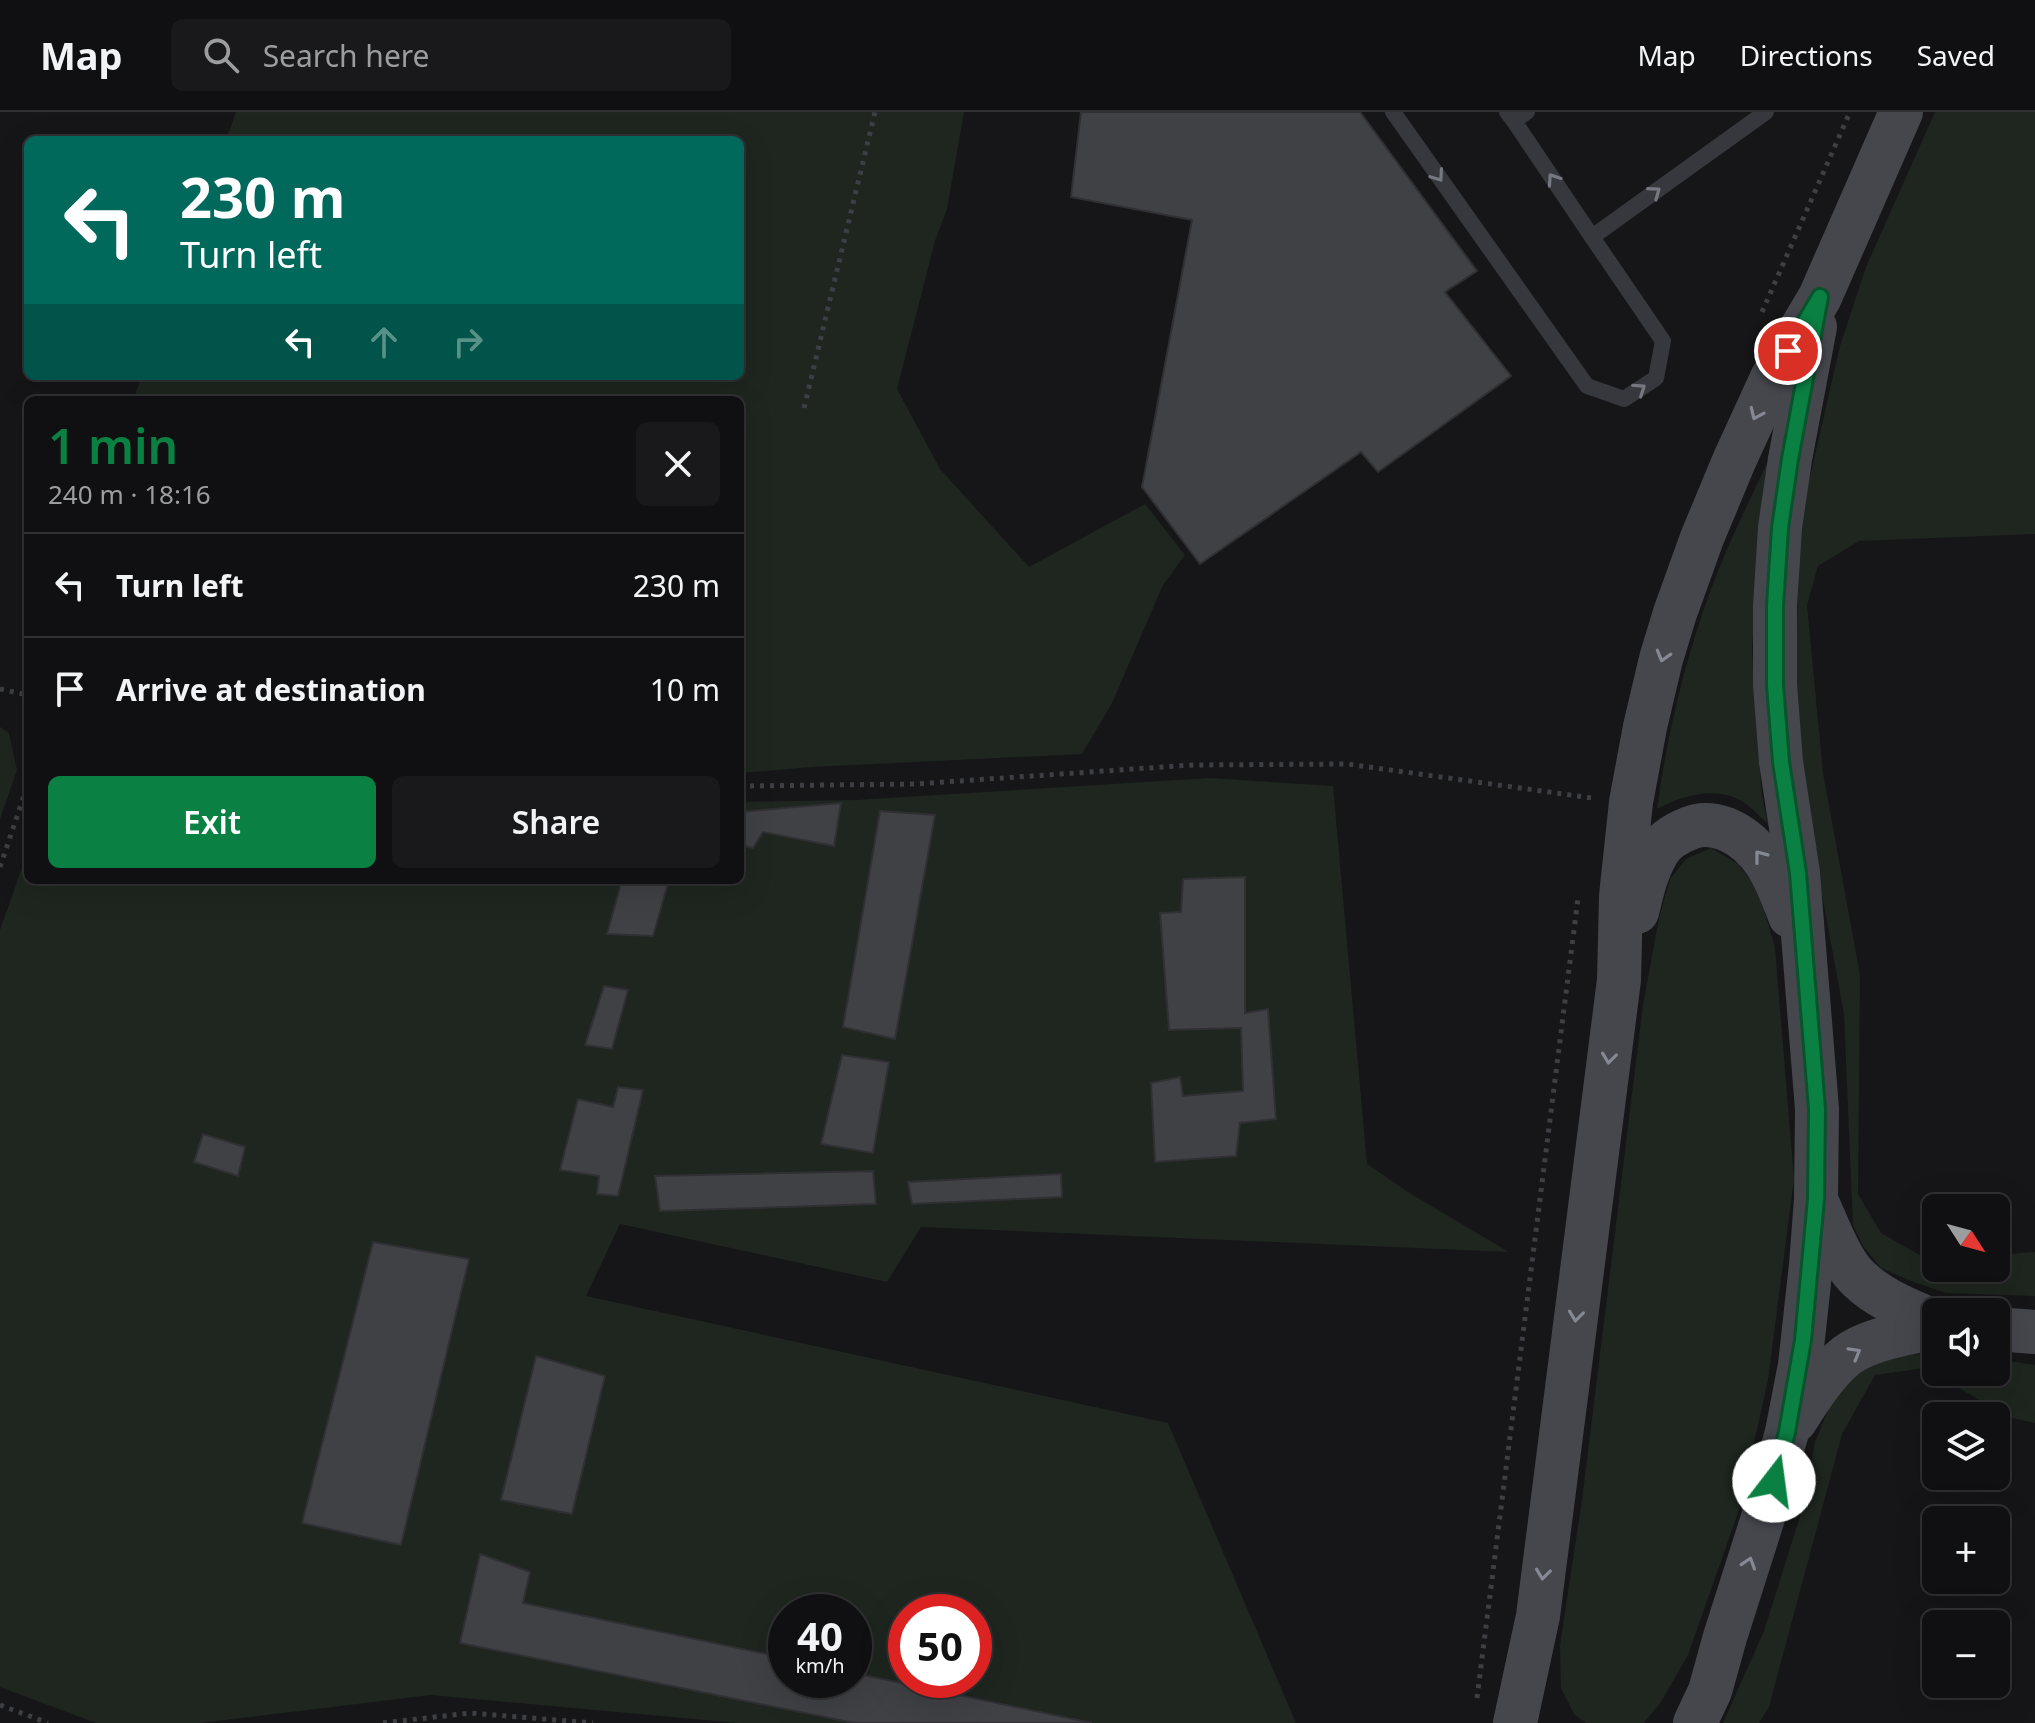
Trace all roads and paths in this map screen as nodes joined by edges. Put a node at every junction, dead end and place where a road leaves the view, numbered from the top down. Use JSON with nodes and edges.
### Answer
{"nodes":[{"id":1,"x":875,"y":112,"type":"edge"},
{"id":2,"x":1393,"y":112,"type":"edge"},
{"id":3,"x":1766,"y":112,"type":"edge"},
{"id":4,"x":1901,"y":112,"type":"edge"},
{"id":5,"x":1516,"y":115,"type":"edge"},
{"id":6,"x":1592,"y":237,"type":"junction"},
{"id":7,"x":1820,"y":297,"type":"junction"},
{"id":8,"x":804,"y":408,"type":"dead end"},
{"id":9,"x":0,"y":689,"type":"edge"},
{"id":10,"x":24,"y":694,"type":"edge"},
{"id":11,"x":744,"y":786,"type":"edge"},
{"id":12,"x":24,"y":796,"type":"edge"},
{"id":13,"x":1631,"y":802,"type":"junction"},
{"id":14,"x":0,"y":867,"type":"edge"},
{"id":15,"x":1803,"y":952,"type":"junction"},
{"id":16,"x":1619,"y":980,"type":"junction"},
{"id":17,"x":1816,"y":1199,"type":"junction"},
{"id":18,"x":1922,"y":1317,"type":"edge"},
{"id":19,"x":1922,"y":1328,"type":"edge"},
{"id":20,"x":2010,"y":1330,"type":"edge"},
{"id":21,"x":2035,"y":1332,"type":"edge"},
{"id":22,"x":1787,"y":1432,"type":"junction"},
{"id":23,"x":1538,"y":1616,"type":"junction"},
{"id":24,"x":1725,"y":1637,"type":"junction"},
{"id":25,"x":0,"y":1705,"type":"edge"},
{"id":26,"x":48,"y":1723,"type":"edge"},
{"id":27,"x":383,"y":1723,"type":"edge"},
{"id":28,"x":593,"y":1723,"type":"edge"},
{"id":29,"x":1515,"y":1723,"type":"edge"},
{"id":30,"x":1550,"y":1723,"type":"edge"},
{"id":31,"x":1669,"y":1723,"type":"edge"},
{"id":32,"x":1695,"y":1723,"type":"edge"}],
"edges":[{"from":1,"to":8,"type":"path"},
{"from":2,"to":6,"type":"lane","one_way":true},
{"from":6,"to":3,"type":"lane","one_way":true},
{"from":4,"to":7,"type":"main road"},
{"from":6,"to":5,"type":"lane","one_way":true},
{"from":7,"to":13,"type":"main road","one_way":true},
{"from":7,"to":15,"type":"main road"},
{"from":9,"to":10,"type":"path"},
{"from":11,"to":13,"type":"path"},
{"from":12,"to":14,"type":"path"},
{"from":13,"to":16,"type":"main road"},
{"from":15,"to":16,"type":"main road","one_way":true},
{"from":15,"to":17,"type":"main road"},
{"from":16,"to":23,"type":"main road","one_way":true},
{"from":17,"to":18,"type":"main road"},
{"from":17,"to":22,"type":"main road"},
{"from":22,"to":19,"type":"main road","one_way":true},
{"from":20,"to":21,"type":"main road"},
{"from":24,"to":22,"type":"main road","one_way":true},
{"from":23,"to":29,"type":"main road"},
{"from":23,"to":30,"type":"main road"},
{"from":24,"to":31,"type":"main road"},
{"from":24,"to":32,"type":"main road"},
{"from":25,"to":26,"type":"path"},
{"from":27,"to":28,"type":"path"}]}
